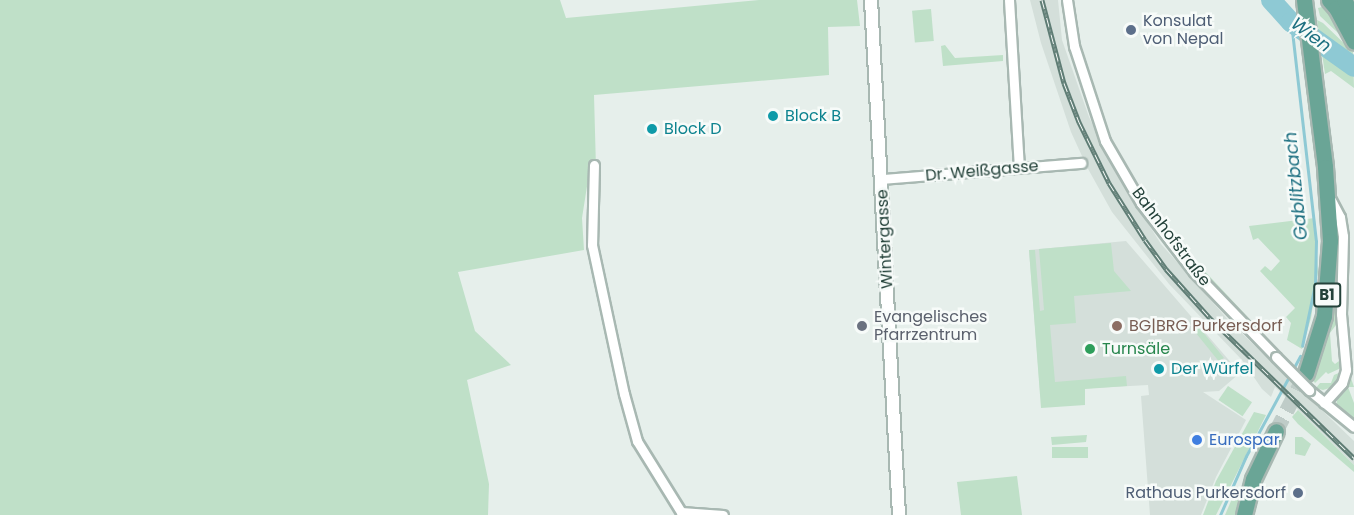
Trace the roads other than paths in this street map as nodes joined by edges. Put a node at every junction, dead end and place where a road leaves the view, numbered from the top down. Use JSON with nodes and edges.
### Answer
{"nodes":[{"id":1,"x":871,"y":0,"type":"edge"},
{"id":2,"x":1009,"y":0,"type":"edge"},
{"id":3,"x":1067,"y":0,"type":"edge"},
{"id":4,"x":1329,"y":0,"type":"edge"},
{"id":5,"x":1344,"y":0,"type":"edge"},
{"id":6,"x":1304,"y":4,"type":"edge"},
{"id":7,"x":1354,"y":17,"type":"edge"},
{"id":8,"x":1354,"y":42,"type":"edge"},
{"id":9,"x":1081,"y":163,"type":"dead end"},
{"id":10,"x":594,"y":165,"type":"dead end"},
{"id":11,"x":1020,"y":168,"type":"junction"},
{"id":12,"x":882,"y":180,"type":"junction"},
{"id":13,"x":1327,"y":193,"type":"junction"},
{"id":14,"x":1305,"y":373,"type":"tunnel mouth"},
{"id":15,"x":1324,"y":403,"type":"junction"},
{"id":16,"x":1354,"y":427,"type":"edge"},
{"id":17,"x":1276,"y":431,"type":"tunnel mouth"},
{"id":18,"x":681,"y":514,"type":"edge"},
{"id":19,"x":723,"y":515,"type":"edge"},
{"id":20,"x":898,"y":515,"type":"edge"},
{"id":21,"x":1244,"y":515,"type":"edge"}],
"edges":[{"from":1,"to":12,"type":"street","name":"Wintergasse"},
{"from":2,"to":11,"type":"street"},
{"from":3,"to":15,"type":"street","name":"Bahnhofstraße","bridge":true},
{"from":4,"to":8,"type":"main road"},
{"from":5,"to":7,"type":"main road"},
{"from":6,"to":13,"type":"main road","number":"B1"},
{"from":9,"to":11,"type":"street","name":"Dr. Weißgasse"},
{"from":10,"to":18,"type":"street"},
{"from":11,"to":12,"type":"street","name":"Dr. Weißgasse"},
{"from":12,"to":20,"type":"street","name":"Wintergasse"},
{"from":13,"to":14,"type":"main road","number":"B1"},
{"from":13,"to":15,"type":"street"},
{"from":15,"to":16,"type":"street","name":"Bahnhofstraße"},
{"from":17,"to":21,"type":"main road"},
{"from":18,"to":19,"type":"street"}]}
